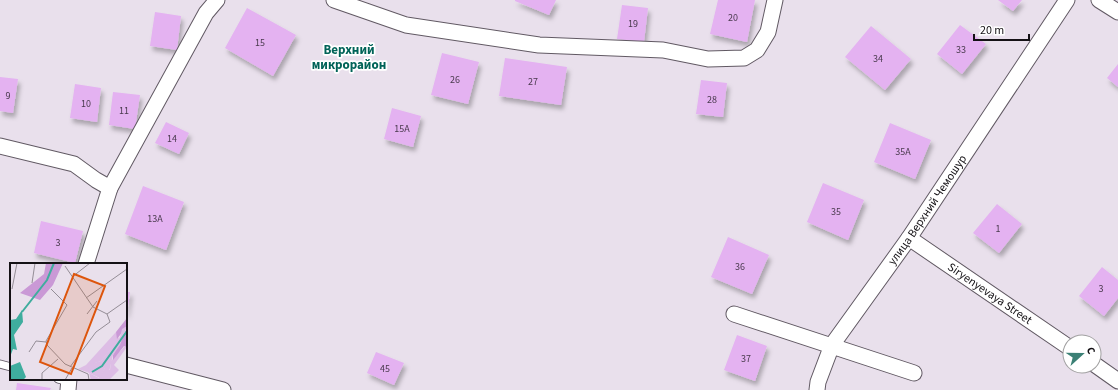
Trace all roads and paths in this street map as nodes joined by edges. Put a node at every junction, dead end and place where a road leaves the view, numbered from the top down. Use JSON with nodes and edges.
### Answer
{"nodes":[{"id":1,"x":217,"y":0,"type":"edge"},
{"id":2,"x":334,"y":0,"type":"edge"},
{"id":3,"x":775,"y":0,"type":"edge"},
{"id":4,"x":1066,"y":0,"type":"edge"},
{"id":5,"x":1099,"y":0,"type":"edge"},
{"id":6,"x":1118,"y":12,"type":"edge"},
{"id":7,"x":0,"y":146,"type":"edge"},
{"id":8,"x":110,"y":188,"type":"junction"},
{"id":9,"x":909,"y":238,"type":"junction"},
{"id":10,"x":86,"y":263,"type":"edge"},
{"id":11,"x":734,"y":314,"type":"dead end"},
{"id":12,"x":1062,"y":343,"type":"edge"},
{"id":13,"x":832,"y":345,"type":"junction"},
{"id":14,"x":0,"y":364,"type":"edge"},
{"id":15,"x":127,"y":365,"type":"edge"},
{"id":16,"x":10,"y":367,"type":"edge"},
{"id":17,"x":1102,"y":370,"type":"edge"},
{"id":18,"x":914,"y":373,"type":"dead end"},
{"id":19,"x":1118,"y":381,"type":"edge"},
{"id":20,"x":223,"y":390,"type":"edge"},
{"id":21,"x":817,"y":390,"type":"edge"}],
"edges":[{"from":1,"to":8,"type":"street"},
{"from":2,"to":3,"type":"street"},
{"from":4,"to":9,"type":"street","name":"улица Верхний Чемошур"},
{"from":5,"to":6,"type":"street"},
{"from":7,"to":8,"type":"street"},
{"from":8,"to":10,"type":"street"},
{"from":9,"to":12,"type":"street","name":"Siryenyevaya Street"},
{"from":9,"to":13,"type":"street","name":"улица Верхний Чемошур"},
{"from":11,"to":13,"type":"street"},
{"from":13,"to":18,"type":"street"},
{"from":13,"to":21,"type":"street","name":"улица Верхний Чемошур"},
{"from":14,"to":16,"type":"lane"},
{"from":15,"to":20,"type":"street"},
{"from":17,"to":19,"type":"street"}]}
